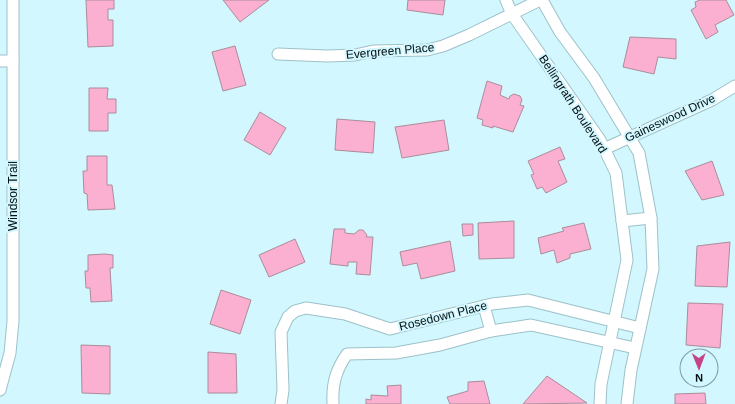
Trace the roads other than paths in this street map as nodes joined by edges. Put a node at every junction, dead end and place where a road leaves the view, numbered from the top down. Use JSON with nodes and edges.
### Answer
{"nodes":[{"id":1,"x":13,"y":0,"type":"edge"},
{"id":2,"x":506,"y":0,"type":"edge"},
{"id":3,"x":541,"y":0,"type":"edge"},
{"id":4,"x":512,"y":14,"type":"junction"},
{"id":5,"x":278,"y":54,"type":"dead end"},
{"id":6,"x":0,"y":61,"type":"edge"},
{"id":7,"x":13,"y":61,"type":"junction"},
{"id":8,"x":735,"y":86,"type":"edge"},
{"id":9,"x":628,"y":136,"type":"junction"},
{"id":10,"x":604,"y":149,"type":"junction"},
{"id":11,"x":651,"y":218,"type":"junction"},
{"id":12,"x":622,"y":221,"type":"junction"},
{"id":13,"x":484,"y":306,"type":"junction"},
{"id":14,"x":614,"y":322,"type":"junction"},
{"id":15,"x":640,"y":328,"type":"junction"},
{"id":16,"x":491,"y":331,"type":"junction"},
{"id":17,"x":608,"y":343,"type":"junction"},
{"id":18,"x":636,"y":348,"type":"junction"},
{"id":19,"x":0,"y":390,"type":"edge"},
{"id":20,"x":281,"y":404,"type":"edge"},
{"id":21,"x":333,"y":404,"type":"edge"},
{"id":22,"x":600,"y":404,"type":"edge"},
{"id":23,"x":627,"y":404,"type":"edge"}],
"edges":[{"from":1,"to":7,"type":"street","name":"Windsor Trail"},
{"from":2,"to":4,"type":"street","name":"Bellingrath Boulevard"},
{"from":3,"to":4,"type":"street","name":"Evergreen Place"},
{"from":3,"to":9,"type":"street"},
{"from":4,"to":5,"type":"street","name":"Evergreen Place"},
{"from":4,"to":10,"type":"street","name":"Bellingrath Boulevard"},
{"from":6,"to":7,"type":"street"},
{"from":7,"to":19,"type":"street","name":"Windsor Trail"},
{"from":8,"to":9,"type":"street","name":"Gaineswood Drive"},
{"from":9,"to":10,"type":"street","name":"Gaineswood Drive"},
{"from":9,"to":11,"type":"street"},
{"from":10,"to":12,"type":"street","name":"Bellingrath Boulevard"},
{"from":11,"to":12,"type":"street"},
{"from":11,"to":15,"type":"street"},
{"from":12,"to":14,"type":"street","name":"Bellingrath Boulevard"},
{"from":13,"to":14,"type":"street","name":"Rosedown Place"},
{"from":13,"to":16,"type":"street"},
{"from":13,"to":20,"type":"street","name":"Rosedown Place"},
{"from":14,"to":15,"type":"street","name":"Rosedown Place"},
{"from":14,"to":17,"type":"street","name":"Bellingrath Boulevard"},
{"from":15,"to":18,"type":"street"},
{"from":16,"to":17,"type":"street","name":"Rosedown Place"},
{"from":16,"to":21,"type":"street","name":"Rosedown Place"},
{"from":17,"to":18,"type":"street","name":"Rosedown Place"},
{"from":17,"to":22,"type":"street","name":"Bellingrath Boulevard"},
{"from":18,"to":23,"type":"street"}]}
